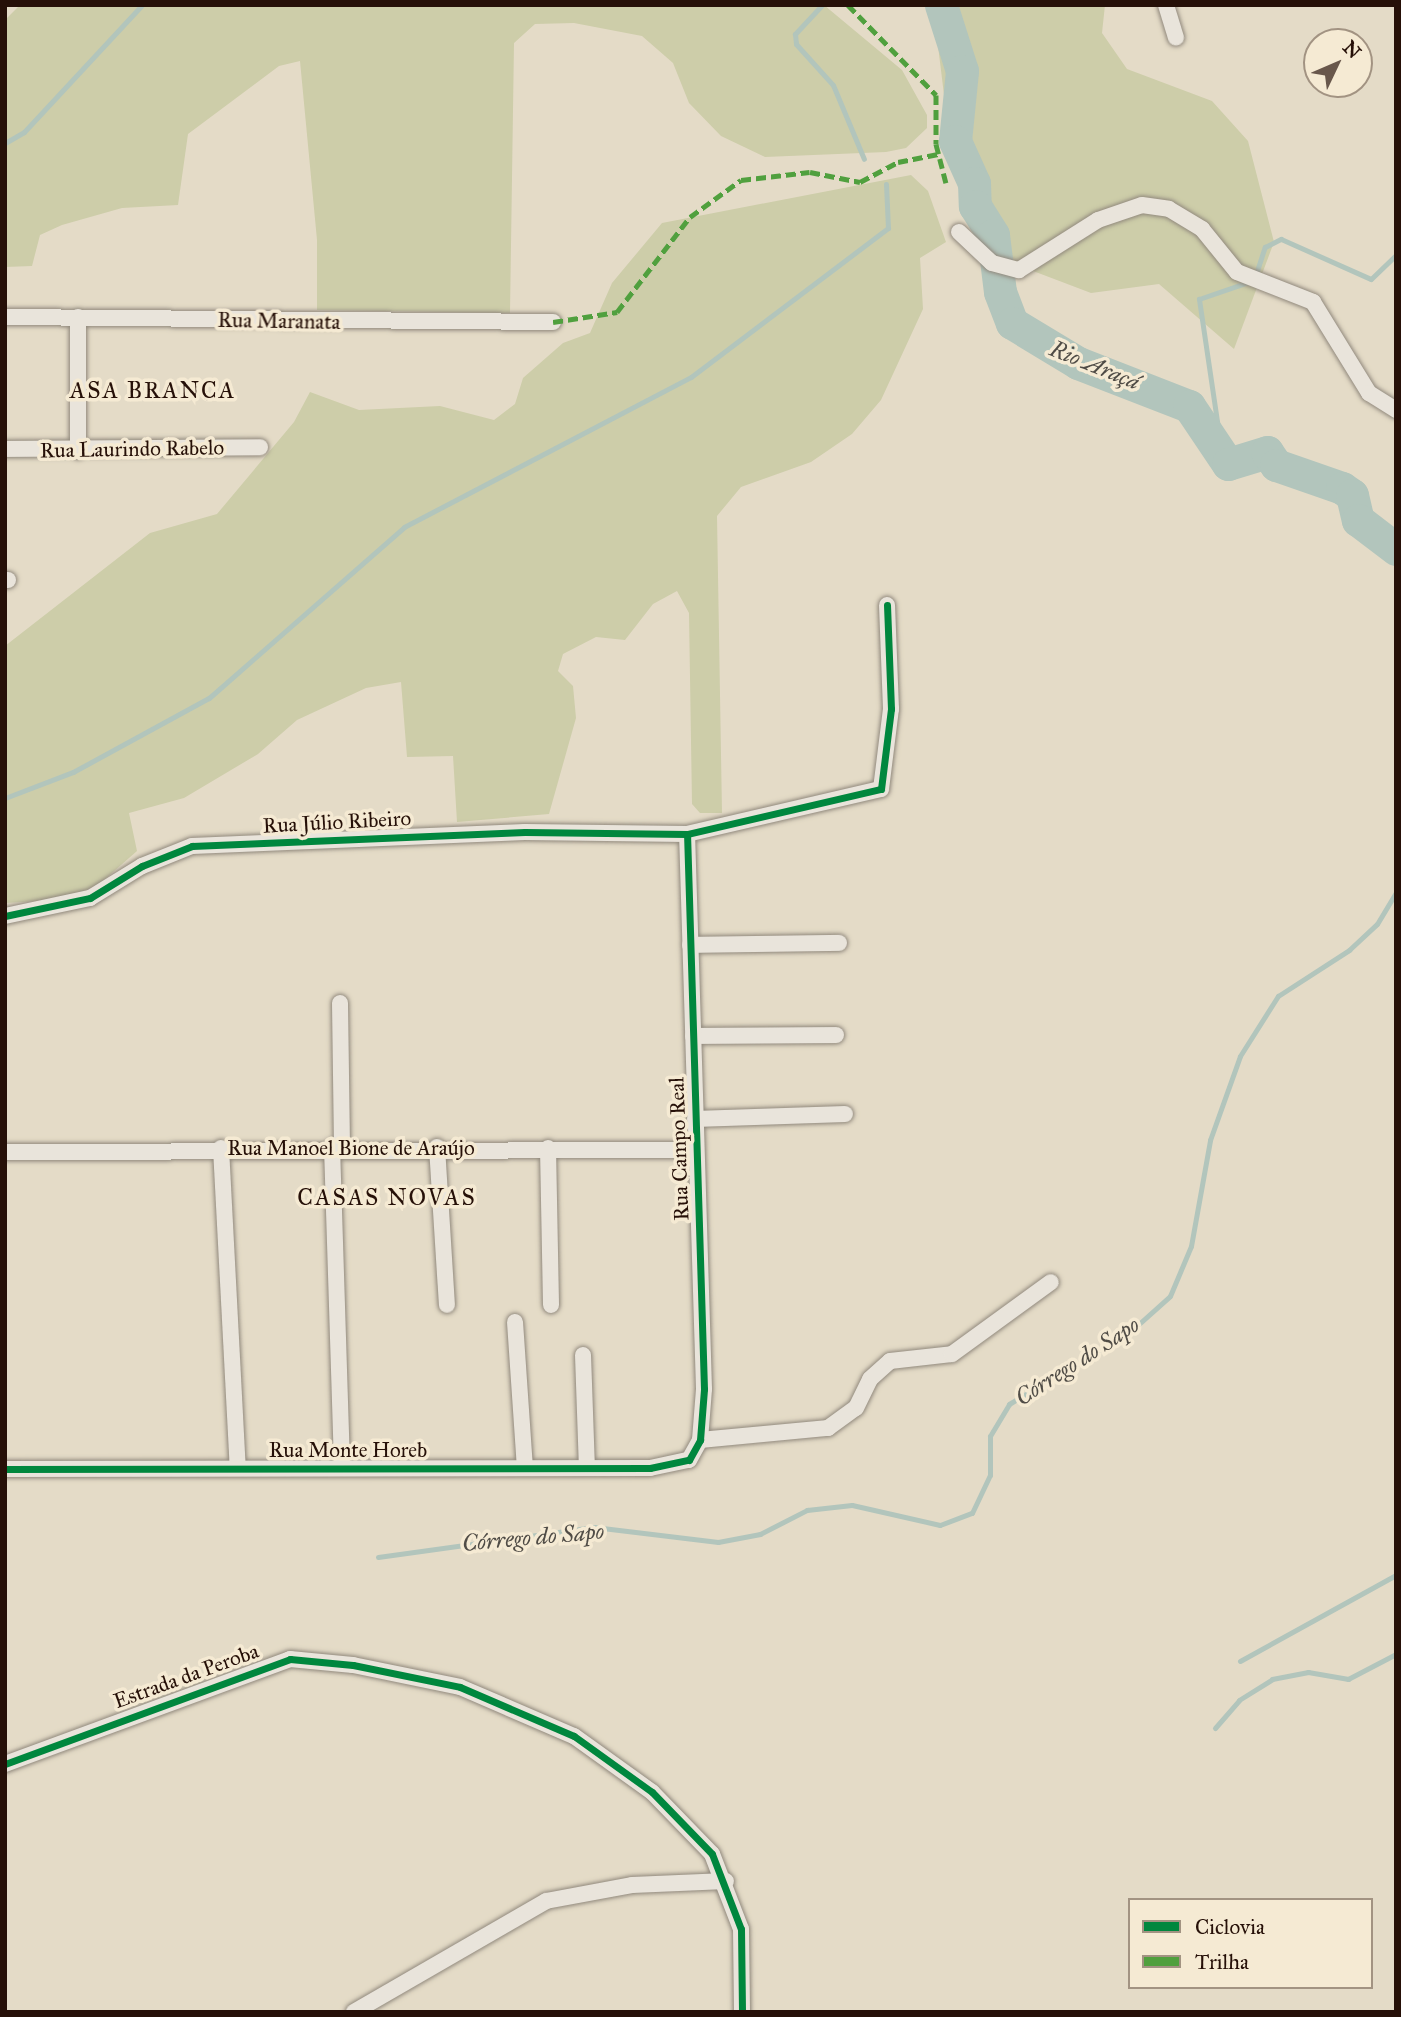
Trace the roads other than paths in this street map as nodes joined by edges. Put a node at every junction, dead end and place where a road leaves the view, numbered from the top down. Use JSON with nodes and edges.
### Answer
{"nodes":[{"id":1,"x":1166,"y":5,"type":"edge"},
{"id":2,"x":1176,"y":37,"type":"dead end"},
{"id":3,"x":960,"y":232,"type":"dead end"},
{"id":4,"x":5,"y":317,"type":"edge"},
{"id":5,"x":78,"y":317,"type":"junction"},
{"id":6,"x":553,"y":322,"type":"dead end"},
{"id":7,"x":1396,"y":410,"type":"edge"},
{"id":8,"x":260,"y":447,"type":"dead end"},
{"id":9,"x":5,"y":449,"type":"edge"},
{"id":10,"x":78,"y":451,"type":"junction"},
{"id":11,"x":887,"y":605,"type":"dead end"},
{"id":12,"x":687,"y":834,"type":"junction"},
{"id":13,"x":5,"y":916,"type":"edge"},
{"id":14,"x":839,"y":943,"type":"dead end"},
{"id":15,"x":690,"y":945,"type":"junction"},
{"id":16,"x":340,"y":1003,"type":"dead end"},
{"id":17,"x":836,"y":1035,"type":"dead end"},
{"id":18,"x":693,"y":1036,"type":"junction"},
{"id":19,"x":845,"y":1114,"type":"dead end"},
{"id":20,"x":695,"y":1119,"type":"junction"},
{"id":21,"x":337,"y":1147,"type":"junction"},
{"id":22,"x":437,"y":1147,"type":"junction"},
{"id":23,"x":222,"y":1149,"type":"junction"},
{"id":24,"x":548,"y":1149,"type":"junction"},
{"id":25,"x":696,"y":1150,"type":"junction"},
{"id":26,"x":5,"y":1152,"type":"edge"},
{"id":27,"x":1051,"y":1282,"type":"dead end"},
{"id":28,"x":447,"y":1305,"type":"dead end"},
{"id":29,"x":551,"y":1305,"type":"dead end"},
{"id":30,"x":515,"y":1322,"type":"dead end"},
{"id":31,"x":583,"y":1355,"type":"dead end"},
{"id":32,"x":700,"y":1440,"type":"junction"},
{"id":33,"x":689,"y":1460,"type":"joint"},
{"id":34,"x":238,"y":1468,"type":"junction"},
{"id":35,"x":342,"y":1468,"type":"junction"},
{"id":36,"x":525,"y":1468,"type":"junction"},
{"id":37,"x":587,"y":1468,"type":"junction"},
{"id":38,"x":5,"y":1469,"type":"edge"},
{"id":39,"x":5,"y":1764,"type":"edge"},
{"id":40,"x":726,"y":1881,"type":"junction"},
{"id":41,"x":354,"y":2012,"type":"edge"},
{"id":42,"x":742,"y":2012,"type":"edge"}],
"edges":[{"from":1,"to":2,"type":"street"},
{"from":3,"to":7,"type":"street"},
{"from":4,"to":5,"type":"street","name":"Rua Maranata"},
{"from":5,"to":6,"type":"street","name":"Rua Maranata"},
{"from":5,"to":10,"type":"street"},
{"from":8,"to":10,"type":"street","name":"Rua Laurindo Rabelo"},
{"from":9,"to":10,"type":"street","name":"Rua Laurindo Rabelo"},
{"from":11,"to":12,"type":"street","name":"Rua Júlio Ribeiro"},
{"from":12,"to":13,"type":"street","name":"Rua Júlio Ribeiro"},
{"from":12,"to":15,"type":"street","name":"Rua Campo Real"},
{"from":14,"to":15,"type":"street"},
{"from":15,"to":18,"type":"street","name":"Rua Campo Real"},
{"from":16,"to":21,"type":"street"},
{"from":17,"to":18,"type":"street"},
{"from":18,"to":20,"type":"street","name":"Rua Campo Real"},
{"from":19,"to":20,"type":"street"},
{"from":20,"to":25,"type":"street","name":"Rua Campo Real"},
{"from":21,"to":22,"type":"street","name":"Rua Manoel Bione de Araújo"},
{"from":21,"to":23,"type":"street","name":"Rua Manoel Bione de Araújo"},
{"from":21,"to":35,"type":"street"},
{"from":22,"to":24,"type":"street","name":"Rua Manoel Bione de Araújo"},
{"from":22,"to":28,"type":"street"},
{"from":23,"to":26,"type":"street","name":"Rua Manoel Bione de Araújo"},
{"from":23,"to":34,"type":"street"},
{"from":24,"to":25,"type":"street","name":"Rua Manoel Bione de Araújo"},
{"from":24,"to":29,"type":"street"},
{"from":25,"to":32,"type":"street","name":"Rua Campo Real"},
{"from":27,"to":32,"type":"street"},
{"from":30,"to":36,"type":"street"},
{"from":31,"to":37,"type":"street"},
{"from":32,"to":33,"type":"street","name":"Rua Campo Real"},
{"from":33,"to":37,"type":"street","name":"Rua Monte Horeb"},
{"from":34,"to":35,"type":"street","name":"Rua Monte Horeb"},
{"from":34,"to":38,"type":"street","name":"Rua Monte Horeb"},
{"from":35,"to":36,"type":"street","name":"Rua Monte Horeb"},
{"from":36,"to":37,"type":"street","name":"Rua Monte Horeb"},
{"from":39,"to":40,"type":"street","name":"Estrada da Peroba"},
{"from":40,"to":41,"type":"street"},
{"from":40,"to":42,"type":"street","name":"Estrada da Peroba"}]}
